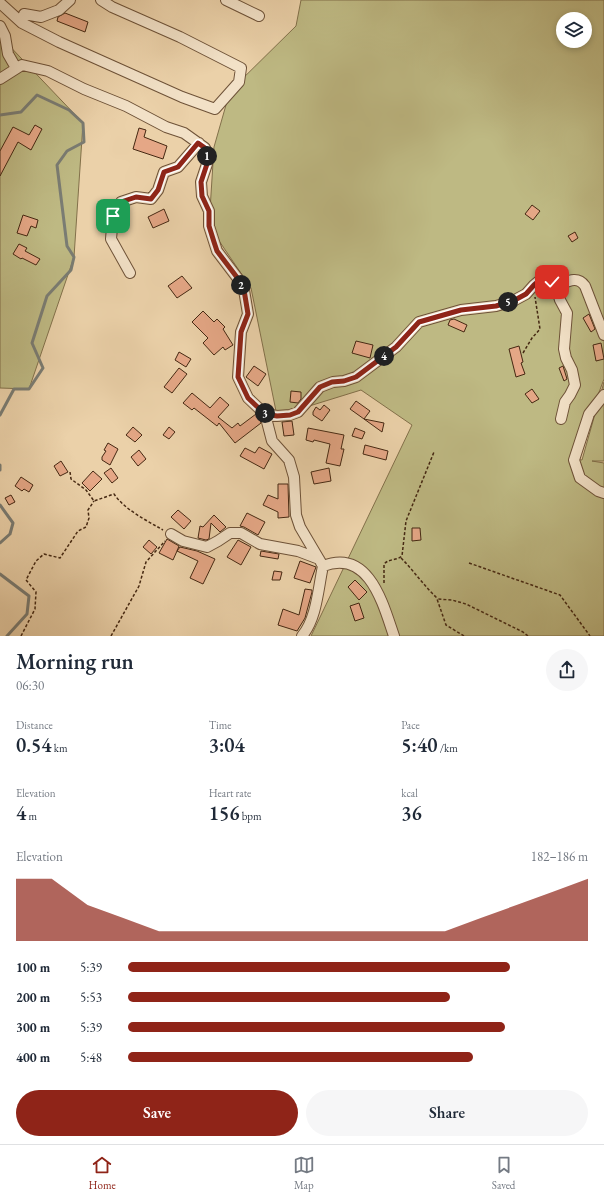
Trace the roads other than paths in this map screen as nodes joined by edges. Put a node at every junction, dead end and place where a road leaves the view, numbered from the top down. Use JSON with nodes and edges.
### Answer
{"nodes":[{"id":1,"x":70,"y":0,"type":"edge"},
{"id":2,"x":101,"y":0,"type":"edge"},
{"id":3,"x":226,"y":0,"type":"edge"},
{"id":4,"x":0,"y":3,"type":"edge"},
{"id":5,"x":24,"y":14,"type":"dead end"},
{"id":6,"x":259,"y":16,"type":"dead end"},
{"id":7,"x":0,"y":26,"type":"edge"},
{"id":8,"x":16,"y":68,"type":"junction"},
{"id":9,"x":0,"y":79,"type":"edge"},
{"id":10,"x":198,"y":143,"type":"junction"},
{"id":11,"x":130,"y":273,"type":"dead end"},
{"id":12,"x":556,"y":286,"type":"junction"},
{"id":13,"x":604,"y":335,"type":"edge"},
{"id":14,"x":604,"y":395,"type":"edge"},
{"id":15,"x":265,"y":414,"type":"junction"},
{"id":16,"x":561,"y":419,"type":"dead end"},
{"id":17,"x":604,"y":493,"type":"edge"},
{"id":18,"x":171,"y":534,"type":"road end"},
{"id":19,"x":321,"y":562,"type":"junction"},
{"id":20,"x":302,"y":636,"type":"edge"},
{"id":21,"x":394,"y":636,"type":"edge"}],
"edges":[{"from":1,"to":5,"type":"street"},
{"from":2,"to":4,"type":"street"},
{"from":3,"to":6,"type":"street"},
{"from":7,"to":8,"type":"street"},
{"from":8,"to":9,"type":"street"},
{"from":8,"to":10,"type":"street"},
{"from":10,"to":11,"type":"street"},
{"from":10,"to":15,"type":"street"},
{"from":12,"to":13,"type":"street"},
{"from":12,"to":15,"type":"street"},
{"from":12,"to":16,"type":"street"},
{"from":14,"to":17,"type":"street"},
{"from":15,"to":19,"type":"street"},
{"from":18,"to":19,"type":"street"},
{"from":19,"to":20,"type":"street"},
{"from":19,"to":21,"type":"street"}]}
